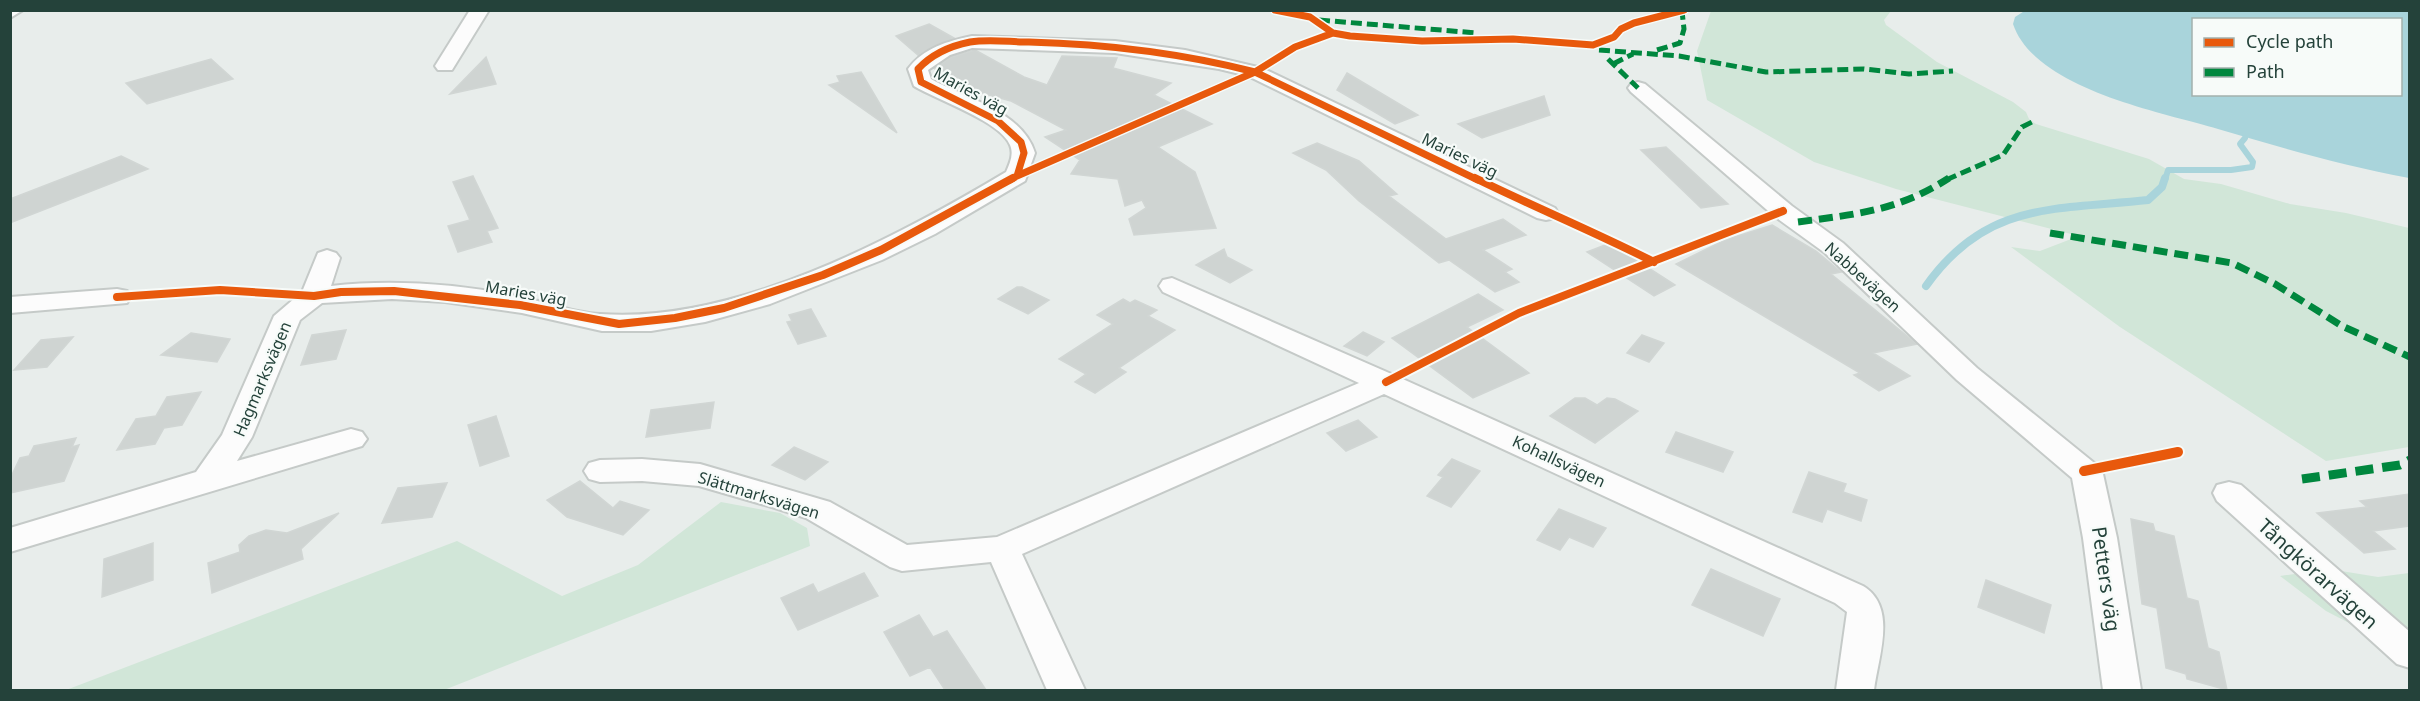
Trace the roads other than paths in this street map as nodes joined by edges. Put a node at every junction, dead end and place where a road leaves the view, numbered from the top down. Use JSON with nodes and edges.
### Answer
{"nodes":[{"id":1,"x":480,"y":10,"type":"edge"},
{"id":2,"x":445,"y":66,"type":"dead end"},
{"id":3,"x":1638,"y":88,"type":"dead end"},
{"id":4,"x":1546,"y":213,"type":"dead end"},
{"id":5,"x":327,"y":258,"type":"dead end"},
{"id":6,"x":1172,"y":286,"type":"dead end"},
{"id":7,"x":314,"y":296,"type":"junction"},
{"id":8,"x":117,"y":297,"type":"dead end"},
{"id":9,"x":10,"y":306,"type":"edge"},
{"id":10,"x":1386,"y":382,"type":"junction"},
{"id":11,"x":351,"y":439,"type":"dead end"},
{"id":12,"x":600,"y":471,"type":"dead end"},
{"id":13,"x":2084,"y":471,"type":"joint"},
{"id":14,"x":207,"y":480,"type":"junction"},
{"id":15,"x":2229,"y":493,"type":"dead end"},
{"id":16,"x":10,"y":540,"type":"edge"},
{"id":17,"x":1002,"y":549,"type":"junction"},
{"id":18,"x":2409,"y":654,"type":"edge"},
{"id":19,"x":1066,"y":690,"type":"edge"},
{"id":20,"x":1855,"y":690,"type":"edge"},
{"id":21,"x":2122,"y":690,"type":"edge"}],
"edges":[{"from":1,"to":2,"type":"street"},
{"from":3,"to":13,"type":"street","name":"Nabbevägen"},
{"from":4,"to":7,"type":"street","name":"Maries väg"},
{"from":5,"to":7,"type":"street"},
{"from":6,"to":10,"type":"street","name":"Kohallsvägen"},
{"from":7,"to":14,"type":"street","name":"Hagmarksvägen"},
{"from":8,"to":9,"type":"street"},
{"from":10,"to":17,"type":"street","name":"Slättmarksvägen"},
{"from":10,"to":20,"type":"street","name":"Kohallsvägen"},
{"from":11,"to":14,"type":"street"},
{"from":12,"to":17,"type":"street","name":"Slättmarksvägen"},
{"from":13,"to":21,"type":"street","name":"Petters väg"},
{"from":14,"to":16,"type":"street"},
{"from":15,"to":18,"type":"street","name":"Tångkörarvägen"},
{"from":17,"to":19,"type":"street"}]}
